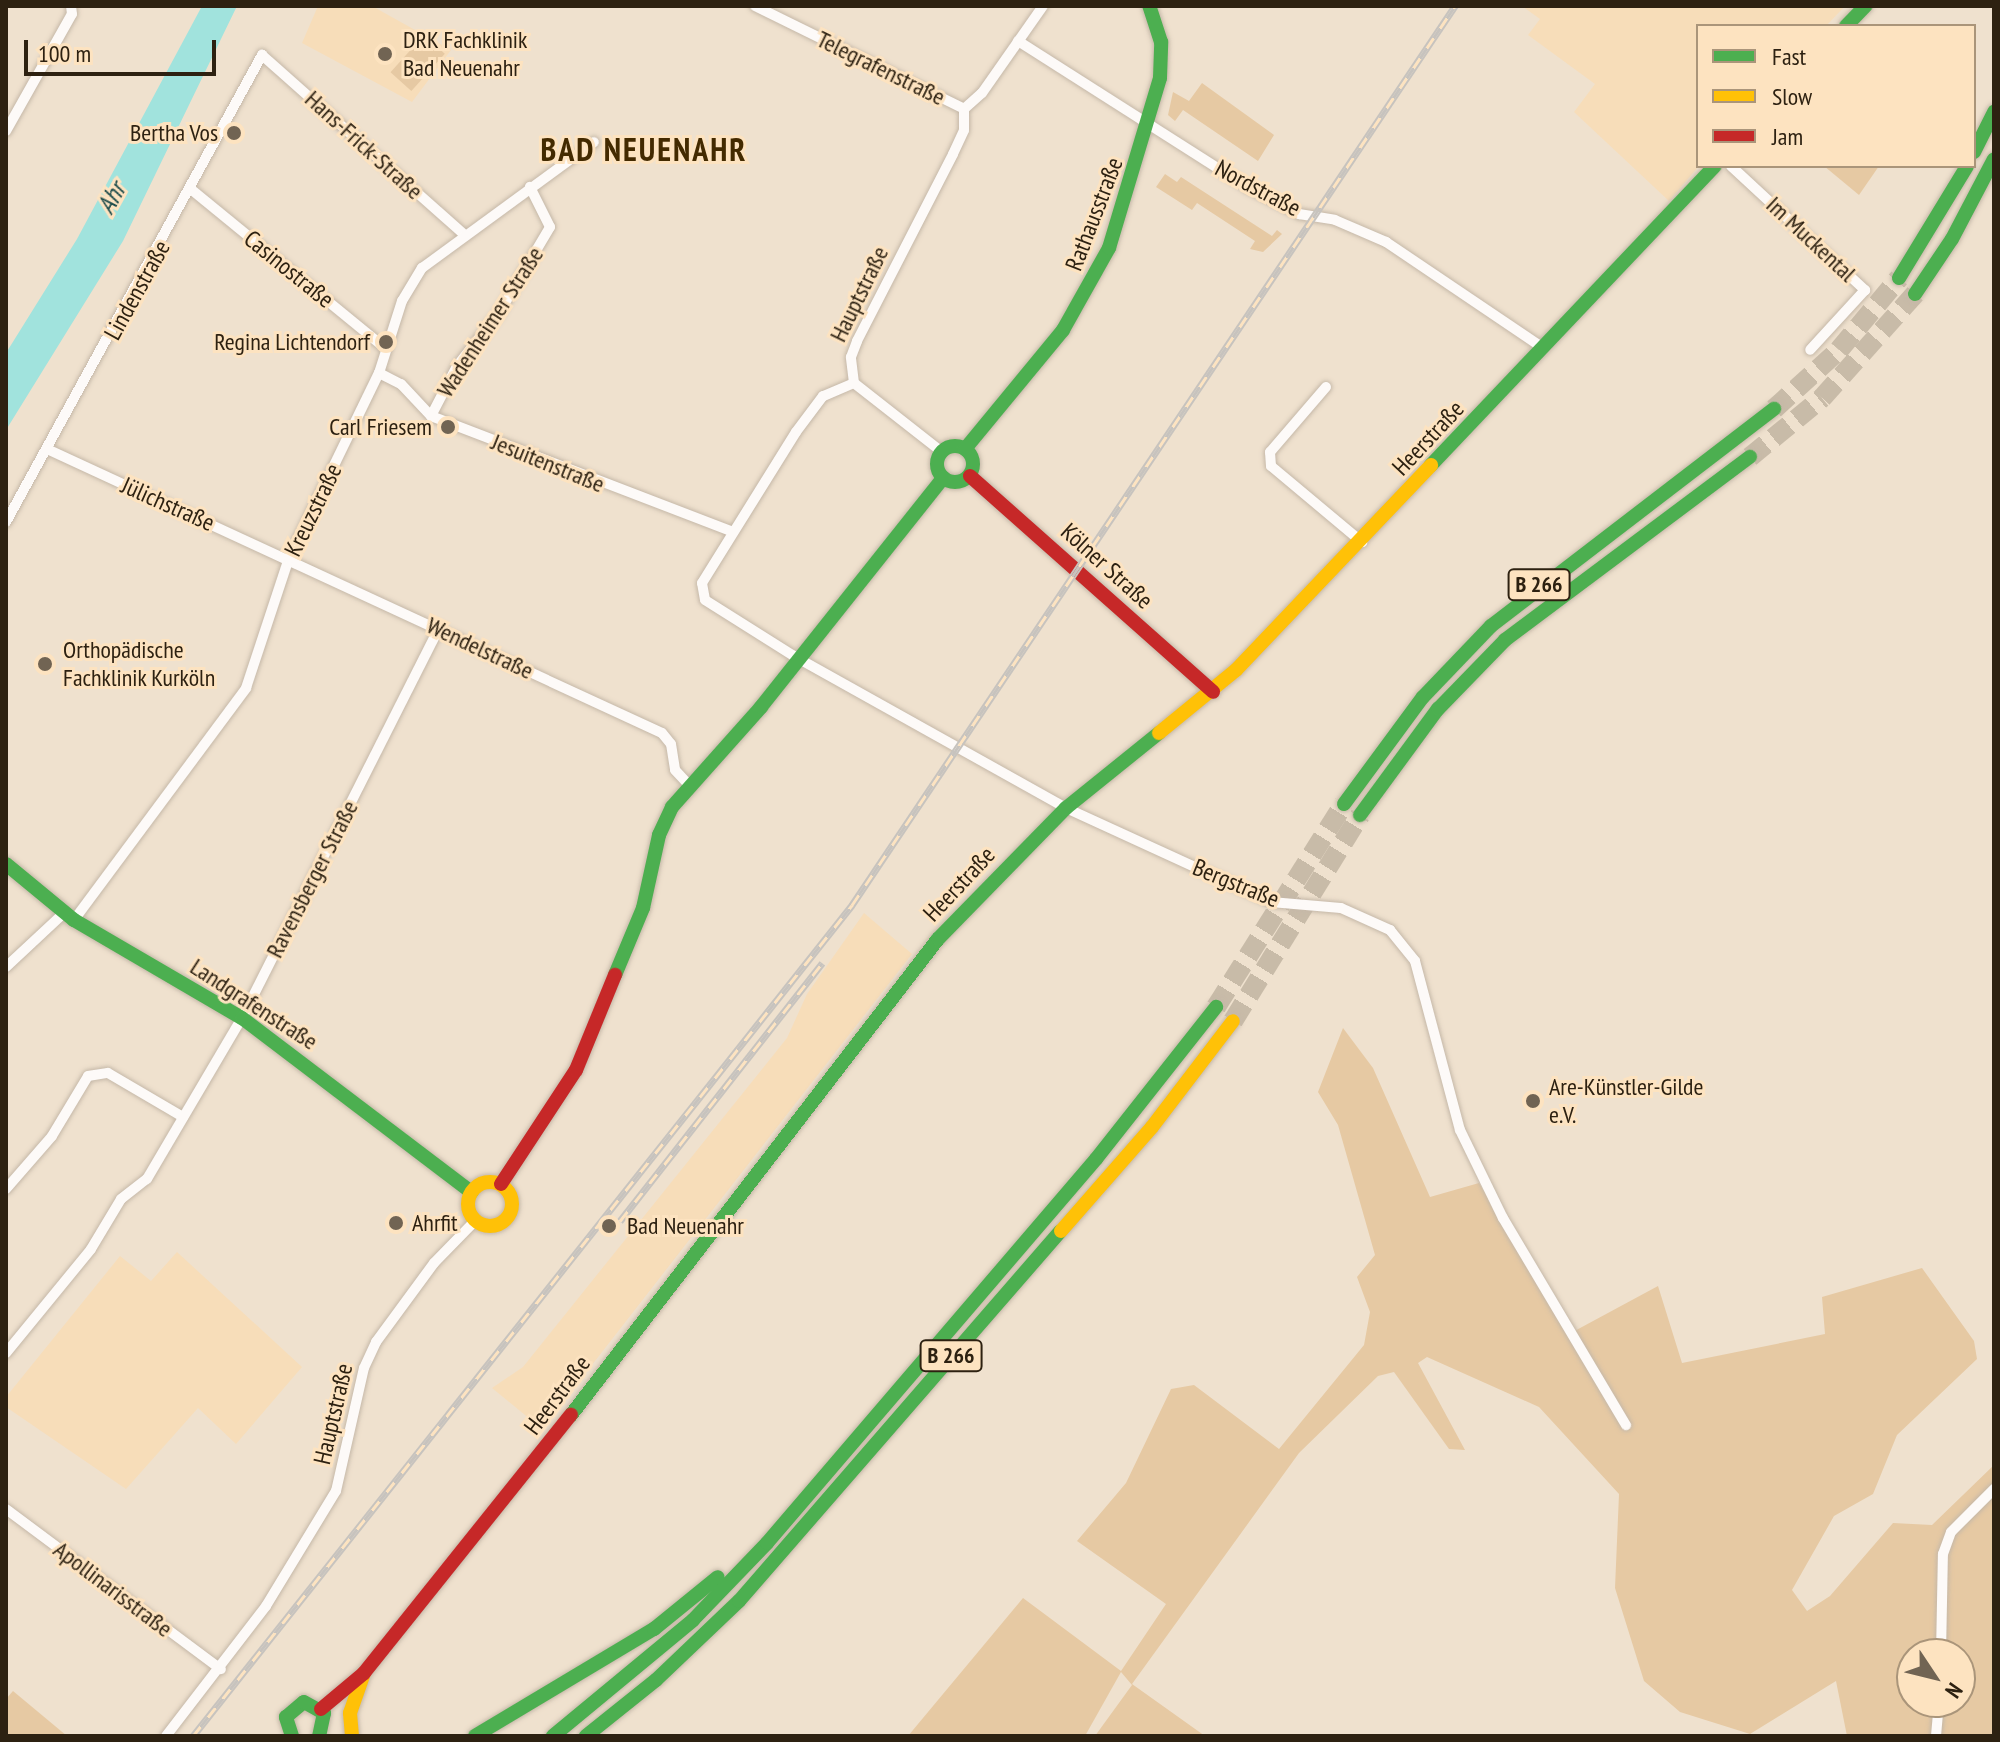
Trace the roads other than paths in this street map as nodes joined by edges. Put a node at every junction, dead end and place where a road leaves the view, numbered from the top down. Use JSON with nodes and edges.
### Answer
{"nodes":[{"id":1,"x":755,"y":6,"type":"edge"},
{"id":2,"x":1043,"y":6,"type":"edge"},
{"id":3,"x":1149,"y":6,"type":"edge"},
{"id":4,"x":1865,"y":6,"type":"edge"},
{"id":5,"x":72,"y":10,"type":"edge"},
{"id":6,"x":1848,"y":24,"type":"edge"},
{"id":7,"x":1018,"y":41,"type":"junction"},
{"id":8,"x":262,"y":55,"type":"joint"},
{"id":9,"x":964,"y":109,"type":"junction"},
{"id":10,"x":1994,"y":112,"type":"edge"},
{"id":11,"x":1150,"y":124,"type":"junction"},
{"id":12,"x":6,"y":131,"type":"edge"},
{"id":13,"x":594,"y":142,"type":"dead end"},
{"id":14,"x":1976,"y":148,"type":"edge"},
{"id":15,"x":1994,"y":159,"type":"edge"},
{"id":16,"x":1713,"y":168,"type":"edge"},
{"id":17,"x":1733,"y":168,"type":"edge"},
{"id":18,"x":1966,"y":168,"type":"edge"},
{"id":19,"x":530,"y":187,"type":"junction"},
{"id":20,"x":192,"y":190,"type":"junction"},
{"id":21,"x":465,"y":235,"type":"junction"},
{"id":22,"x":1899,"y":278,"type":"tunnel mouth"},
{"id":23,"x":1915,"y":294,"type":"tunnel mouth"},
{"id":24,"x":385,"y":348,"type":"junction"},
{"id":25,"x":1543,"y":348,"type":"junction"},
{"id":26,"x":1810,"y":350,"type":"dead end"},
{"id":27,"x":379,"y":373,"type":"junction"},
{"id":28,"x":854,"y":383,"type":"junction"},
{"id":29,"x":1326,"y":387,"type":"dead end"},
{"id":30,"x":1774,"y":409,"type":"tunnel mouth"},
{"id":31,"x":431,"y":416,"type":"junction"},
{"id":32,"x":47,"y":449,"type":"junction"},
{"id":33,"x":965,"y":449,"type":"junction"},
{"id":34,"x":942,"y":452,"type":"junction"},
{"id":35,"x":1750,"y":457,"type":"tunnel mouth"},
{"id":36,"x":970,"y":476,"type":"junction"},
{"id":37,"x":943,"y":478,"type":"junction"},
{"id":38,"x":6,"y":522,"type":"edge"},
{"id":39,"x":730,"y":531,"type":"junction"},
{"id":40,"x":1362,"y":542,"type":"junction"},
{"id":41,"x":289,"y":558,"type":"junction"},
{"id":42,"x":439,"y":628,"type":"junction"},
{"id":43,"x":799,"y":659,"type":"junction"},
{"id":44,"x":1213,"y":692,"type":"junction"},
{"id":45,"x":689,"y":785,"type":"junction"},
{"id":46,"x":1344,"y":804,"type":"tunnel mouth"},
{"id":47,"x":1066,"y":808,"type":"junction"},
{"id":48,"x":1360,"y":815,"type":"tunnel mouth"},
{"id":49,"x":6,"y":864,"type":"edge"},
{"id":50,"x":69,"y":916,"type":"junction"},
{"id":51,"x":6,"y":967,"type":"edge"},
{"id":52,"x":1216,"y":1007,"type":"tunnel mouth"},
{"id":53,"x":242,"y":1018,"type":"junction"},
{"id":54,"x":1233,"y":1021,"type":"tunnel mouth"},
{"id":55,"x":183,"y":1117,"type":"junction"},
{"id":56,"x":501,"y":1184,"type":"junction"},
{"id":57,"x":6,"y":1189,"type":"edge"},
{"id":58,"x":471,"y":1192,"type":"junction"},
{"id":59,"x":475,"y":1221,"type":"junction"},
{"id":60,"x":6,"y":1353,"type":"edge"},
{"id":61,"x":1626,"y":1425,"type":"dead end"},
{"id":62,"x":1994,"y":1489,"type":"edge"},
{"id":63,"x":6,"y":1509,"type":"edge"},
{"id":64,"x":767,"y":1543,"type":"junction"},
{"id":65,"x":1941,"y":1638,"type":"edge"},
{"id":66,"x":221,"y":1669,"type":"junction"},
{"id":67,"x":364,"y":1673,"type":"junction"},
{"id":68,"x":321,"y":1709,"type":"junction"},
{"id":69,"x":321,"y":1735,"type":"edge"},
{"id":70,"x":166,"y":1736,"type":"edge"},
{"id":71,"x":291,"y":1736,"type":"edge"},
{"id":72,"x":352,"y":1736,"type":"edge"},
{"id":73,"x":475,"y":1736,"type":"edge"},
{"id":74,"x":553,"y":1736,"type":"edge"},
{"id":75,"x":586,"y":1736,"type":"edge"}],
"edges":[{"from":1,"to":9,"type":"street","name":"Telegrafenstraße"},
{"from":2,"to":7,"type":"street","name":"Hauptstraße"},
{"from":3,"to":11,"type":"main road","name":"Rathausstraße"},
{"from":4,"to":6,"type":"main road"},
{"from":5,"to":12,"type":"street"},
{"from":7,"to":9,"type":"street","name":"Hauptstraße"},
{"from":7,"to":11,"type":"street","name":"Nordstraße"},
{"from":8,"to":20,"type":"street","name":"Lindenstraße"},
{"from":8,"to":21,"type":"street","name":"Hans-Frick-Straße"},
{"from":9,"to":28,"type":"street","name":"Hauptstraße"},
{"from":10,"to":14,"type":"main road"},
{"from":11,"to":25,"type":"street","name":"Nordstraße"},
{"from":11,"to":33,"type":"main road","name":"Rathausstraße"},
{"from":13,"to":19,"type":"street","name":"Kreuzstraße"},
{"from":15,"to":23,"type":"main road"},
{"from":16,"to":25,"type":"main road","name":"Heerstraße"},
{"from":17,"to":26,"type":"street","name":"Im Muckental"},
{"from":18,"to":22,"type":"main road"},
{"from":19,"to":21,"type":"street","name":"Kreuzstraße"},
{"from":19,"to":31,"type":"street","name":"Wadenheimer Straße"},
{"from":20,"to":24,"type":"street","name":"Casinostraße"},
{"from":20,"to":32,"type":"street","name":"Lindenstraße"},
{"from":21,"to":24,"type":"street","name":"Kreuzstraße"},
{"from":24,"to":27,"type":"street","name":"Kreuzstraße"},
{"from":25,"to":40,"type":"main road","name":"Heerstraße"},
{"from":27,"to":31,"type":"street","name":"Jesuitenstraße"},
{"from":27,"to":41,"type":"street","name":"Kreuzstraße"},
{"from":28,"to":34,"type":"street"},
{"from":28,"to":39,"type":"street"},
{"from":29,"to":40,"type":"street"},
{"from":30,"to":46,"type":"main road","number":"B 266"},
{"from":31,"to":39,"type":"street","name":"Jesuitenstraße"},
{"from":32,"to":38,"type":"street","name":"Lindenstraße"},
{"from":32,"to":41,"type":"street","name":"Jülichstraße"},
{"from":33,"to":34,"type":"main road"},
{"from":33,"to":36,"type":"main road"},
{"from":34,"to":37,"type":"main road"},
{"from":35,"to":48,"type":"main road","number":"B 266"},
{"from":36,"to":37,"type":"main road"},
{"from":36,"to":44,"type":"main road","name":"Kölner Straße"},
{"from":37,"to":43,"type":"main road"},
{"from":39,"to":43,"type":"street","name":"Bergstraße"},
{"from":40,"to":44,"type":"main road","name":"Heerstraße"},
{"from":41,"to":42,"type":"street","name":"Wendelstraße"},
{"from":41,"to":50,"type":"street","name":"Kreuzstraße"},
{"from":42,"to":45,"type":"street","name":"Wendelstraße"},
{"from":42,"to":53,"type":"street","name":"Ravensberger Straße"},
{"from":43,"to":45,"type":"main road"},
{"from":43,"to":47,"type":"street","name":"Bergstraße"},
{"from":44,"to":47,"type":"main road","name":"Heerstraße"},
{"from":45,"to":56,"type":"main road"},
{"from":47,"to":61,"type":"street","name":"Bergstraße"},
{"from":47,"to":67,"type":"main road","name":"Heerstraße"},
{"from":49,"to":50,"type":"main road","name":"Landgrafenstraße"},
{"from":50,"to":51,"type":"street","name":"Kreuzstraße"},
{"from":50,"to":53,"type":"main road","name":"Landgrafenstraße"},
{"from":52,"to":64,"type":"main road","number":"B 266"},
{"from":53,"to":55,"type":"street","name":"Ravensberger Straße"},
{"from":53,"to":58,"type":"main road","name":"Landgrafenstraße"},
{"from":54,"to":75,"type":"main road","number":"B 266"},
{"from":55,"to":57,"type":"street"},
{"from":55,"to":60,"type":"street","name":"Ravensberger Straße"},
{"from":56,"to":58,"type":"main road"},
{"from":56,"to":59,"type":"main road"},
{"from":58,"to":59,"type":"main road"},
{"from":59,"to":66,"type":"street","name":"Hauptstraße"},
{"from":62,"to":65,"type":"street"},
{"from":63,"to":66,"type":"street","name":"Apollinarisstraße"},
{"from":64,"to":73,"type":"main road","number":"B 266"},
{"from":64,"to":74,"type":"main road","number":"B 266"},
{"from":66,"to":70,"type":"street","name":"Hauptstraße"},
{"from":67,"to":68,"type":"main road","name":"Heerstraße"},
{"from":67,"to":72,"type":"main road"},
{"from":68,"to":69,"type":"main road"},
{"from":68,"to":71,"type":"main road"}]}
